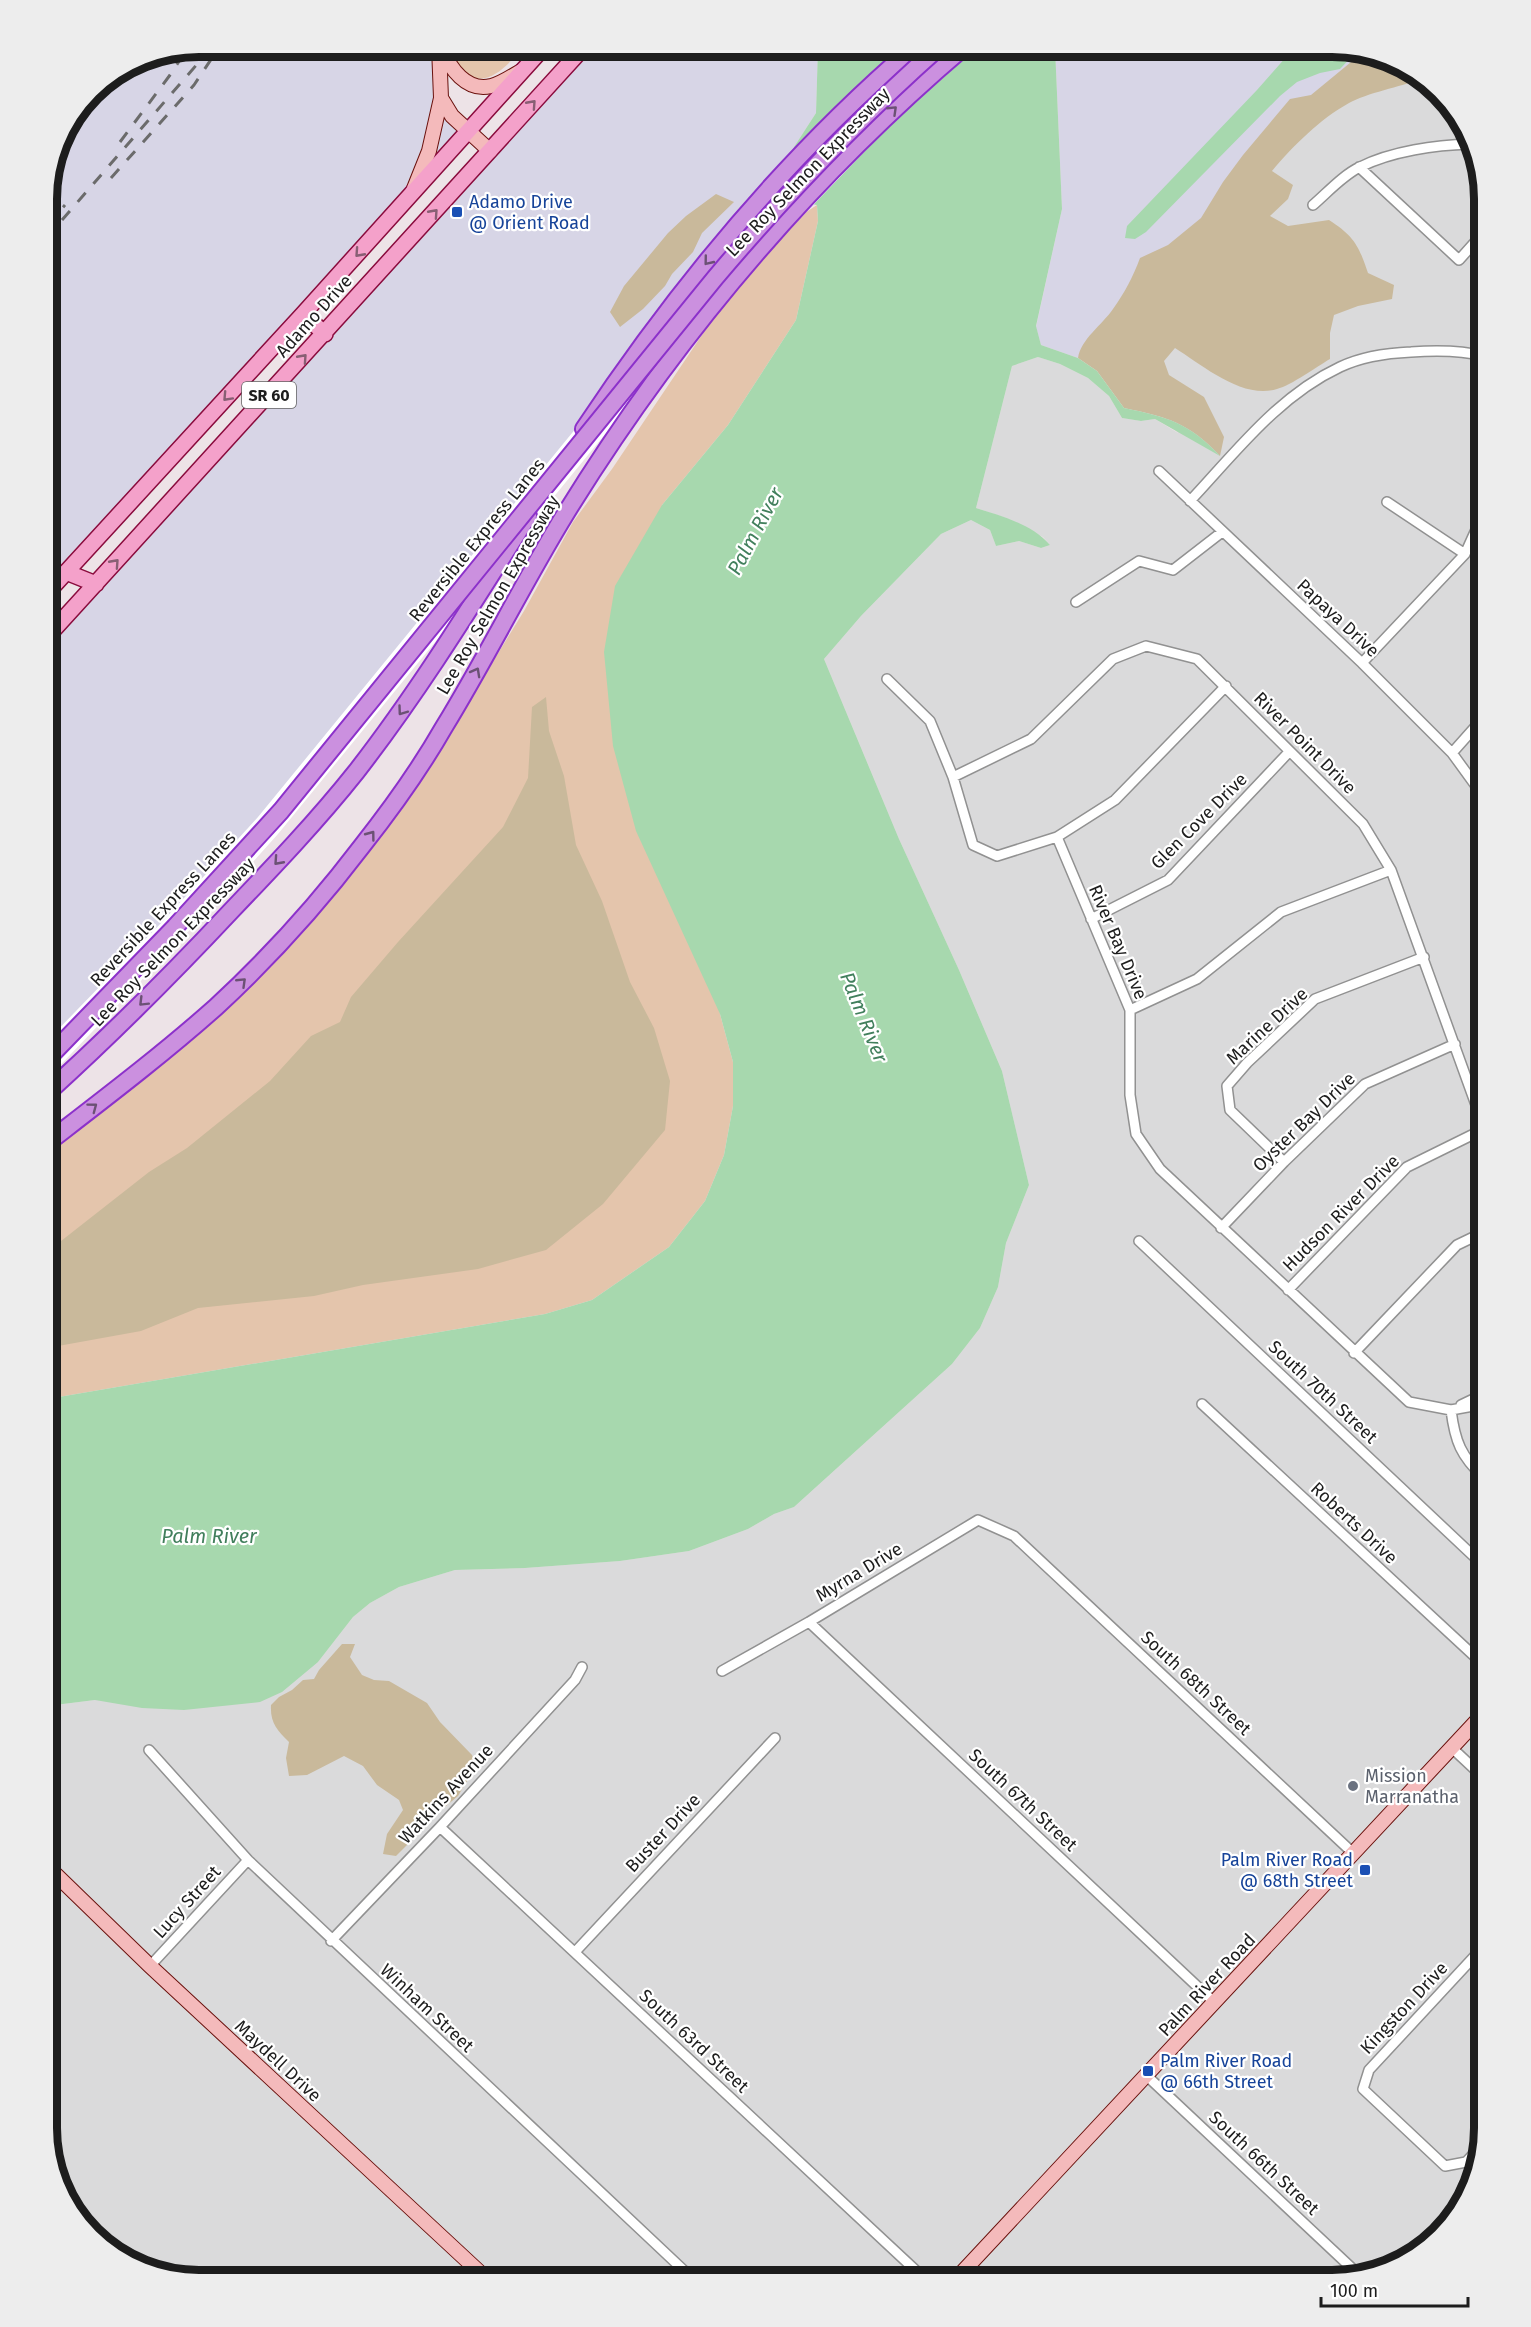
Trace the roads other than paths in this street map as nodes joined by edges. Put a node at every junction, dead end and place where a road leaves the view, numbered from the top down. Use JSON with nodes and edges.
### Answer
{"nodes":[{"id":1,"x":440,"y":57,"type":"edge"},
{"id":2,"x":446,"y":57,"type":"edge"},
{"id":3,"x":535,"y":57,"type":"edge"},
{"id":4,"x":575,"y":57,"type":"edge"},
{"id":5,"x":903,"y":57,"type":"edge"},
{"id":6,"x":928,"y":57,"type":"edge"},
{"id":7,"x":953,"y":57,"type":"edge"},
{"id":8,"x":523,"y":70,"type":"junction"},
{"id":9,"x":441,"y":98,"type":"junction"},
{"id":10,"x":468,"y":132,"type":"junction"},
{"id":11,"x":1463,"y":144,"type":"edge"},
{"id":12,"x":491,"y":149,"type":"junction"},
{"id":13,"x":1359,"y":167,"type":"junction"},
{"id":14,"x":410,"y":196,"type":"junction"},
{"id":15,"x":1313,"y":205,"type":"dead end"},
{"id":16,"x":1474,"y":244,"type":"edge"},
{"id":17,"x":303,"y":314,"type":"junction"},
{"id":18,"x":325,"y":334,"type":"junction"},
{"id":19,"x":1474,"y":354,"type":"edge"},
{"id":20,"x":1159,"y":471,"type":"dead end"},
{"id":21,"x":1190,"y":501,"type":"junction"},
{"id":22,"x":1387,"y":502,"type":"dead end"},
{"id":23,"x":1222,"y":532,"type":"junction"},
{"id":24,"x":1474,"y":535,"type":"edge"},
{"id":25,"x":1465,"y":554,"type":"junction"},
{"id":26,"x":66,"y":572,"type":"junction"},
{"id":27,"x":57,"y":582,"type":"edge"},
{"id":28,"x":96,"y":584,"type":"junction"},
{"id":29,"x":1077,"y":602,"type":"dead end"},
{"id":30,"x":57,"y":626,"type":"edge"},
{"id":31,"x":1362,"y":663,"type":"junction"},
{"id":32,"x":888,"y":679,"type":"dead end"},
{"id":33,"x":1226,"y":686,"type":"junction"},
{"id":34,"x":1474,"y":729,"type":"edge"},
{"id":35,"x":1289,"y":752,"type":"junction"},
{"id":36,"x":1452,"y":753,"type":"junction"},
{"id":37,"x":953,"y":777,"type":"junction"},
{"id":38,"x":1474,"y":782,"type":"edge"},
{"id":39,"x":1057,"y":837,"type":"junction"},
{"id":40,"x":1391,"y":870,"type":"junction"},
{"id":41,"x":1091,"y":919,"type":"junction"},
{"id":42,"x":1424,"y":957,"type":"junction"},
{"id":43,"x":1130,"y":1010,"type":"junction"},
{"id":44,"x":1455,"y":1044,"type":"junction"},
{"id":45,"x":57,"y":1049,"type":"edge"},
{"id":46,"x":57,"y":1084,"type":"edge"},
{"id":47,"x":1474,"y":1097,"type":"edge"},
{"id":48,"x":1474,"y":1134,"type":"edge"},
{"id":49,"x":57,"y":1135,"type":"edge"},
{"id":50,"x":1284,"y":1162,"type":"junction"},
{"id":51,"x":1221,"y":1227,"type":"junction"},
{"id":52,"x":1474,"y":1237,"type":"edge"},
{"id":53,"x":1139,"y":1241,"type":"dead end"},
{"id":54,"x":1288,"y":1290,"type":"junction"},
{"id":55,"x":1354,"y":1353,"type":"junction"},
{"id":56,"x":1474,"y":1399,"type":"edge"},
{"id":57,"x":1202,"y":1404,"type":"dead end"},
{"id":58,"x":1474,"y":1406,"type":"edge"},
{"id":59,"x":1450,"y":1410,"type":"junction"},
{"id":60,"x":1474,"y":1468,"type":"edge"},
{"id":61,"x":1014,"y":1536,"type":"joint"},
{"id":62,"x":1474,"y":1556,"type":"edge"},
{"id":63,"x":809,"y":1622,"type":"junction"},
{"id":64,"x":1474,"y":1655,"type":"edge"},
{"id":65,"x":582,"y":1667,"type":"dead end"},
{"id":66,"x":722,"y":1671,"type":"dead end"},
{"id":67,"x":1474,"y":1725,"type":"edge"},
{"id":68,"x":775,"y":1738,"type":"dead end"},
{"id":69,"x":1452,"y":1748,"type":"junction"},
{"id":70,"x":149,"y":1750,"type":"dead end"},
{"id":71,"x":1474,"y":1768,"type":"edge"},
{"id":72,"x":440,"y":1827,"type":"junction"},
{"id":73,"x":1354,"y":1854,"type":"junction"},
{"id":74,"x":248,"y":1860,"type":"junction"},
{"id":75,"x":57,"y":1877,"type":"edge"},
{"id":76,"x":331,"y":1941,"type":"junction"},
{"id":77,"x":575,"y":1952,"type":"junction"},
{"id":78,"x":1474,"y":1958,"type":"edge"},
{"id":79,"x":150,"y":1966,"type":"junction"},
{"id":80,"x":1215,"y":2003,"type":"junction"},
{"id":81,"x":1147,"y":2076,"type":"junction"},
{"id":82,"x":1471,"y":2156,"type":"edge"},
{"id":83,"x":1352,"y":2269,"type":"edge"},
{"id":84,"x":477,"y":2270,"type":"edge"},
{"id":85,"x":683,"y":2270,"type":"edge"},
{"id":86,"x":915,"y":2270,"type":"edge"},
{"id":87,"x":965,"y":2270,"type":"edge"}],
"edges":[{"from":1,"to":9,"type":"street"},
{"from":2,"to":8,"type":"street"},
{"from":3,"to":8,"type":"main road","name":"Adamo Drive","number":"SR 60"},
{"from":12,"to":4,"type":"main road","name":"Adamo Drive","number":"SR 60","one_way":true},
{"from":5,"to":46,"type":"highway","name":"Lee Roy Selmon Expressway","one_way":true},
{"from":6,"to":45,"type":"highway","name":"Reversible Express Lanes","bridge":true},
{"from":49,"to":7,"type":"highway","name":"Lee Roy Selmon Expressway","one_way":true},
{"from":8,"to":10,"type":"main road","name":"Adamo Drive","number":"SR 60"},
{"from":9,"to":10,"type":"street"},
{"from":9,"to":14,"type":"street"},
{"from":10,"to":12,"type":"street"},
{"from":10,"to":14,"type":"main road","name":"Adamo Drive","number":"SR 60"},
{"from":11,"to":13,"type":"street"},
{"from":18,"to":12,"type":"main road","name":"Adamo Drive","number":"SR 60","one_way":true},
{"from":13,"to":15,"type":"street"},
{"from":13,"to":16,"type":"street"},
{"from":14,"to":17,"type":"main road","name":"Adamo Drive","number":"SR 60","one_way":true},
{"from":17,"to":18,"type":"main road"},
{"from":17,"to":26,"type":"main road","name":"Adamo Drive","number":"SR 60","one_way":true},
{"from":28,"to":18,"type":"main road","name":"Adamo Drive","number":"SR 60","one_way":true},
{"from":19,"to":21,"type":"street"},
{"from":20,"to":21,"type":"street","name":"Papaya Drive"},
{"from":21,"to":23,"type":"street","name":"Papaya Drive"},
{"from":22,"to":25,"type":"street"},
{"from":23,"to":29,"type":"street"},
{"from":23,"to":31,"type":"street","name":"Papaya Drive"},
{"from":24,"to":25,"type":"street"},
{"from":25,"to":31,"type":"street"},
{"from":26,"to":27,"type":"main road","name":"Adamo Drive","number":"SR 60"},
{"from":26,"to":28,"type":"main road"},
{"from":28,"to":30,"type":"main road","name":"Adamo Drive","number":"SR 60"},
{"from":31,"to":36,"type":"street","name":"Papaya Drive"},
{"from":32,"to":37,"type":"street"},
{"from":33,"to":35,"type":"street","name":"River Point Drive"},
{"from":33,"to":37,"type":"street","name":"River Point Drive"},
{"from":33,"to":39,"type":"street"},
{"from":34,"to":36,"type":"street"},
{"from":35,"to":40,"type":"street","name":"River Point Drive"},
{"from":35,"to":41,"type":"street","name":"Glen Cove Drive"},
{"from":36,"to":38,"type":"street","name":"Papaya Drive"},
{"from":37,"to":39,"type":"street"},
{"from":39,"to":41,"type":"street","name":"River Bay Drive"},
{"from":40,"to":42,"type":"street","name":"River Point Drive"},
{"from":40,"to":43,"type":"street"},
{"from":41,"to":43,"type":"street","name":"River Bay Drive"},
{"from":42,"to":44,"type":"street","name":"River Point Drive"},
{"from":42,"to":50,"type":"street","name":"Marine Drive"},
{"from":43,"to":51,"type":"street","name":"River Bay Drive"},
{"from":44,"to":47,"type":"street","name":"River Point Drive"},
{"from":44,"to":50,"type":"street","name":"Oyster Bay Drive"},
{"from":48,"to":54,"type":"street","name":"Hudson River Drive"},
{"from":50,"to":51,"type":"street","name":"Oyster Bay Drive"},
{"from":51,"to":54,"type":"street","name":"River Bay Drive"},
{"from":52,"to":55,"type":"street"},
{"from":53,"to":62,"type":"street","name":"South 70th Street"},
{"from":54,"to":55,"type":"street","name":"River Bay Drive"},
{"from":55,"to":59,"type":"street","name":"River Bay Drive"},
{"from":56,"to":59,"type":"street"},
{"from":57,"to":64,"type":"street","name":"Roberts Drive"},
{"from":58,"to":59,"type":"street","name":"River Bay Drive"},
{"from":59,"to":60,"type":"street"},
{"from":61,"to":63,"type":"street","name":"Myrna Drive"},
{"from":61,"to":73,"type":"street","name":"South 68th Street"},
{"from":63,"to":66,"type":"street","name":"Myrna Drive"},
{"from":63,"to":80,"type":"street","name":"South 67th Street"},
{"from":65,"to":72,"type":"street","name":"Watkins Avenue"},
{"from":67,"to":69,"type":"street","name":"Palm River Road"},
{"from":68,"to":77,"type":"street","name":"Buster Drive"},
{"from":69,"to":71,"type":"street"},
{"from":69,"to":73,"type":"street","name":"Palm River Road"},
{"from":70,"to":74,"type":"street","name":"Winham Street"},
{"from":72,"to":76,"type":"street","name":"Watkins Avenue"},
{"from":72,"to":77,"type":"street","name":"South 63rd Street"},
{"from":73,"to":80,"type":"street","name":"Palm River Road"},
{"from":74,"to":76,"type":"street","name":"Winham Street"},
{"from":74,"to":79,"type":"street","name":"Lucy Street"},
{"from":75,"to":79,"type":"street","name":"Maydell Drive"},
{"from":76,"to":85,"type":"street","name":"Winham Street"},
{"from":77,"to":86,"type":"street","name":"South 63rd Street"},
{"from":78,"to":82,"type":"street","name":"Kingston Drive"},
{"from":79,"to":84,"type":"street","name":"Maydell Drive"},
{"from":80,"to":81,"type":"street","name":"Palm River Road"},
{"from":81,"to":83,"type":"street","name":"South 66th Street"},
{"from":81,"to":87,"type":"street","name":"Palm River Road"}]}
